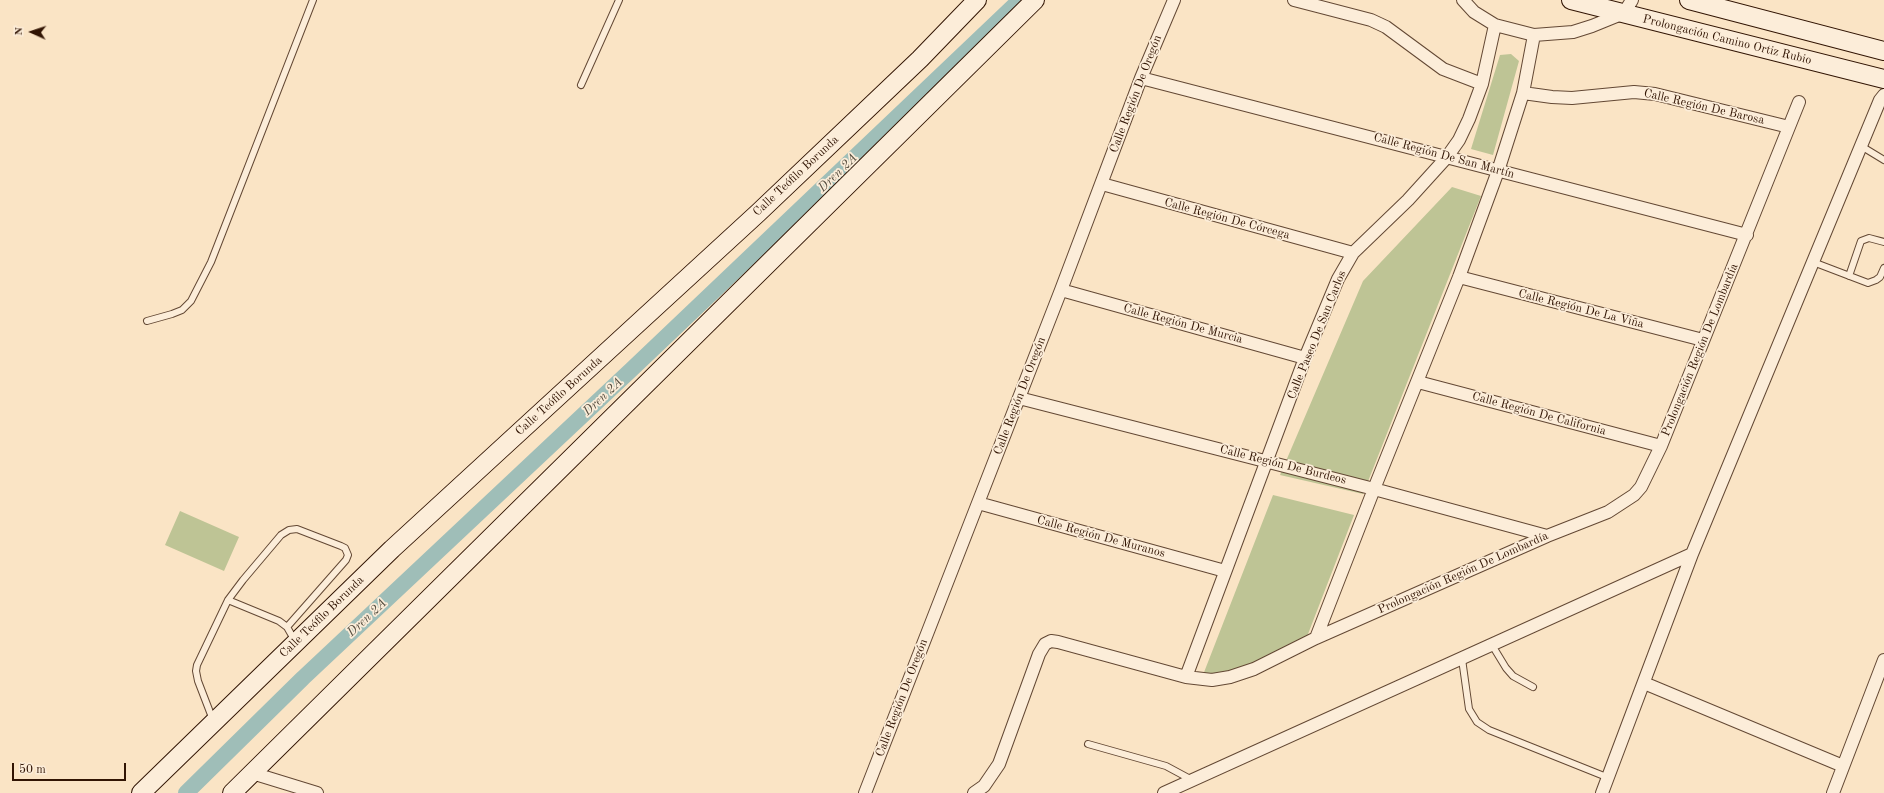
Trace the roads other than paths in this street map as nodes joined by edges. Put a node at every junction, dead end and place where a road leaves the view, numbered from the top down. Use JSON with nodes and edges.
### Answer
{"nodes":[{"id":1,"x":313,"y":0,"type":"edge"},
{"id":2,"x":619,"y":0,"type":"edge"},
{"id":3,"x":977,"y":0,"type":"edge"},
{"id":4,"x":1035,"y":0,"type":"edge"},
{"id":5,"x":1174,"y":0,"type":"edge"},
{"id":6,"x":1294,"y":0,"type":"edge"},
{"id":7,"x":1462,"y":0,"type":"edge"},
{"id":8,"x":1571,"y":0,"type":"edge"},
{"id":9,"x":1689,"y":0,"type":"edge"},
{"id":10,"x":1595,"y":3,"type":"edge"},
{"id":11,"x":1628,"y":7,"type":"edge"},
{"id":12,"x":1494,"y":25,"type":"junction"},
{"id":13,"x":1534,"y":35,"type":"junction"},
{"id":14,"x":1884,"y":51,"type":"edge"},
{"id":15,"x":1884,"y":57,"type":"edge"},
{"id":16,"x":1141,"y":78,"type":"junction"},
{"id":17,"x":1880,"y":78,"type":"edge"},
{"id":18,"x":581,"y":84,"type":"dead end"},
{"id":19,"x":1482,"y":84,"type":"junction"},
{"id":20,"x":1523,"y":93,"type":"junction"},
{"id":21,"x":1882,"y":98,"type":"edge"},
{"id":22,"x":1799,"y":102,"type":"dead end"},
{"id":23,"x":1789,"y":127,"type":"junction"},
{"id":24,"x":1861,"y":146,"type":"junction"},
{"id":25,"x":1447,"y":157,"type":"junction"},
{"id":26,"x":1884,"y":160,"type":"edge"},
{"id":27,"x":1498,"y":171,"type":"junction"},
{"id":28,"x":1102,"y":184,"type":"junction"},
{"id":29,"x":1747,"y":235,"type":"junction"},
{"id":30,"x":1884,"y":242,"type":"edge"},
{"id":31,"x":1353,"y":253,"type":"junction"},
{"id":32,"x":1813,"y":262,"type":"junction"},
{"id":33,"x":1884,"y":268,"type":"edge"},
{"id":34,"x":1849,"y":276,"type":"junction"},
{"id":35,"x":1459,"y":277,"type":"junction"},
{"id":36,"x":1061,"y":290,"type":"junction"},
{"id":37,"x":147,"y":321,"type":"dead end"},
{"id":38,"x":1703,"y":340,"type":"junction"},
{"id":39,"x":1305,"y":358,"type":"junction"},
{"id":40,"x":1418,"y":382,"type":"junction"},
{"id":41,"x":1019,"y":398,"type":"junction"},
{"id":42,"x":1661,"y":446,"type":"junction"},
{"id":43,"x":1267,"y":461,"type":"junction"},
{"id":44,"x":1374,"y":488,"type":"junction"},
{"id":45,"x":978,"y":503,"type":"junction"},
{"id":46,"x":1547,"y":536,"type":"junction"},
{"id":47,"x":1692,"y":554,"type":"junction"},
{"id":48,"x":1225,"y":571,"type":"junction"},
{"id":49,"x":228,"y":600,"type":"junction"},
{"id":50,"x":291,"y":635,"type":"junction"},
{"id":51,"x":1316,"y":638,"type":"junction"},
{"id":52,"x":1492,"y":645,"type":"junction"},
{"id":53,"x":1462,"y":659,"type":"junction"},
{"id":54,"x":1884,"y":660,"type":"edge"},
{"id":55,"x":1186,"y":677,"type":"junction"},
{"id":56,"x":1644,"y":682,"type":"junction"},
{"id":57,"x":1533,"y":687,"type":"dead end"},
{"id":58,"x":213,"y":722,"type":"junction"},
{"id":59,"x":1088,"y":744,"type":"dead end"},
{"id":60,"x":1843,"y":766,"type":"junction"},
{"id":61,"x":252,"y":773,"type":"junction"},
{"id":62,"x":1609,"y":778,"type":"junction"},
{"id":63,"x":1193,"y":781,"type":"junction"},
{"id":64,"x":141,"y":793,"type":"edge"},
{"id":65,"x":232,"y":793,"type":"edge"},
{"id":66,"x":317,"y":793,"type":"edge"},
{"id":67,"x":865,"y":793,"type":"edge"},
{"id":68,"x":974,"y":793,"type":"edge"},
{"id":69,"x":1164,"y":793,"type":"edge"},
{"id":70,"x":1602,"y":793,"type":"edge"},
{"id":71,"x":1833,"y":793,"type":"edge"}],
"edges":[{"from":1,"to":37,"type":"lane"},
{"from":2,"to":18,"type":"lane"},
{"from":3,"to":50,"type":"street","name":"Calle Teófilo Borunda"},
{"from":4,"to":61,"type":"street"},
{"from":5,"to":16,"type":"street","name":"Calle Región De Oregón"},
{"from":6,"to":19,"type":"street"},
{"from":7,"to":12,"type":"street"},
{"from":8,"to":10,"type":"street","name":"Prolongación Camino Ortiz Rubio"},
{"from":9,"to":14,"type":"street"},
{"from":10,"to":11,"type":"street","name":"Prolongación Camino Ortiz Rubio"},
{"from":11,"to":13,"type":"street"},
{"from":11,"to":17,"type":"street","name":"Prolongación Camino Ortiz Rubio"},
{"from":12,"to":13,"type":"street"},
{"from":12,"to":19,"type":"street","name":"Calle Paseo De San Carlos"},
{"from":13,"to":20,"type":"street"},
{"from":15,"to":17,"type":"street"},
{"from":16,"to":25,"type":"street","name":"Calle Región De San Martín"},
{"from":16,"to":28,"type":"street","name":"Calle Región De Oregón"},
{"from":17,"to":21,"type":"street"},
{"from":19,"to":25,"type":"street","name":"Calle Paseo De San Carlos"},
{"from":20,"to":23,"type":"street","name":"Calle Región De Barosa"},
{"from":20,"to":27,"type":"street"},
{"from":21,"to":24,"type":"street"},
{"from":22,"to":23,"type":"street","name":"Prolongación Región De Lombardía"},
{"from":23,"to":29,"type":"street","name":"Prolongación Región De Lombardía"},
{"from":24,"to":26,"type":"lane"},
{"from":24,"to":32,"type":"street"},
{"from":25,"to":27,"type":"street","name":"Calle Región De San Martín"},
{"from":25,"to":31,"type":"street","name":"Calle Paseo De San Carlos"},
{"from":27,"to":29,"type":"street","name":"Calle Región De San Martín"},
{"from":27,"to":35,"type":"street"},
{"from":28,"to":31,"type":"street","name":"Calle Región De Córcega"},
{"from":28,"to":36,"type":"street","name":"Calle Región De Oregón"},
{"from":29,"to":38,"type":"street","name":"Prolongación Región De Lombardía"},
{"from":30,"to":34,"type":"lane"},
{"from":31,"to":39,"type":"street","name":"Calle Paseo De San Carlos"},
{"from":32,"to":34,"type":"lane"},
{"from":32,"to":47,"type":"street"},
{"from":33,"to":34,"type":"lane"},
{"from":35,"to":38,"type":"street","name":"Calle Región De La Viña"},
{"from":35,"to":40,"type":"street"},
{"from":36,"to":39,"type":"street","name":"Calle Región De Murcia"},
{"from":36,"to":41,"type":"street","name":"Calle Región De Oregón"},
{"from":38,"to":42,"type":"street","name":"Prolongación Región De Lombardía"},
{"from":39,"to":43,"type":"street","name":"Calle Paseo De San Carlos"},
{"from":40,"to":42,"type":"street","name":"Calle Región De California"},
{"from":40,"to":44,"type":"street"},
{"from":41,"to":43,"type":"street","name":"Calle Región De Burdeos"},
{"from":41,"to":45,"type":"street","name":"Calle Región De Oregón"},
{"from":42,"to":46,"type":"street","name":"Prolongación Región De Lombardía"},
{"from":43,"to":44,"type":"street","name":"Calle Región De Burdeos"},
{"from":43,"to":48,"type":"street","name":"Calle Paseo De San Carlos"},
{"from":44,"to":46,"type":"street","name":"Calle Región De Burdeos"},
{"from":44,"to":51,"type":"street"},
{"from":45,"to":48,"type":"street","name":"Calle Región De Muranos"},
{"from":45,"to":67,"type":"street","name":"Calle Región De Oregón"},
{"from":46,"to":51,"type":"street","name":"Prolongación Región De Lombardía"},
{"from":47,"to":52,"type":"street"},
{"from":47,"to":56,"type":"street"},
{"from":48,"to":55,"type":"street","name":"Calle Paseo De San Carlos"},
{"from":49,"to":50,"type":"lane"},
{"from":49,"to":50,"type":"lane"},
{"from":49,"to":58,"type":"lane"},
{"from":50,"to":58,"type":"street","name":"Calle Teófilo Borunda"},
{"from":51,"to":55,"type":"street","name":"Prolongación Región De Lombardía"},
{"from":52,"to":53,"type":"street"},
{"from":52,"to":57,"type":"lane"},
{"from":53,"to":62,"type":"lane"},
{"from":53,"to":63,"type":"street"},
{"from":54,"to":60,"type":"street"},
{"from":55,"to":68,"type":"street","name":"Prolongación Región De Lombardía"},
{"from":56,"to":60,"type":"street"},
{"from":56,"to":62,"type":"street"},
{"from":58,"to":64,"type":"street","name":"Calle Teófilo Borunda"},
{"from":59,"to":63,"type":"lane"},
{"from":60,"to":71,"type":"street"},
{"from":61,"to":65,"type":"street"},
{"from":61,"to":66,"type":"street"},
{"from":62,"to":70,"type":"street"},
{"from":63,"to":69,"type":"street"}]}
